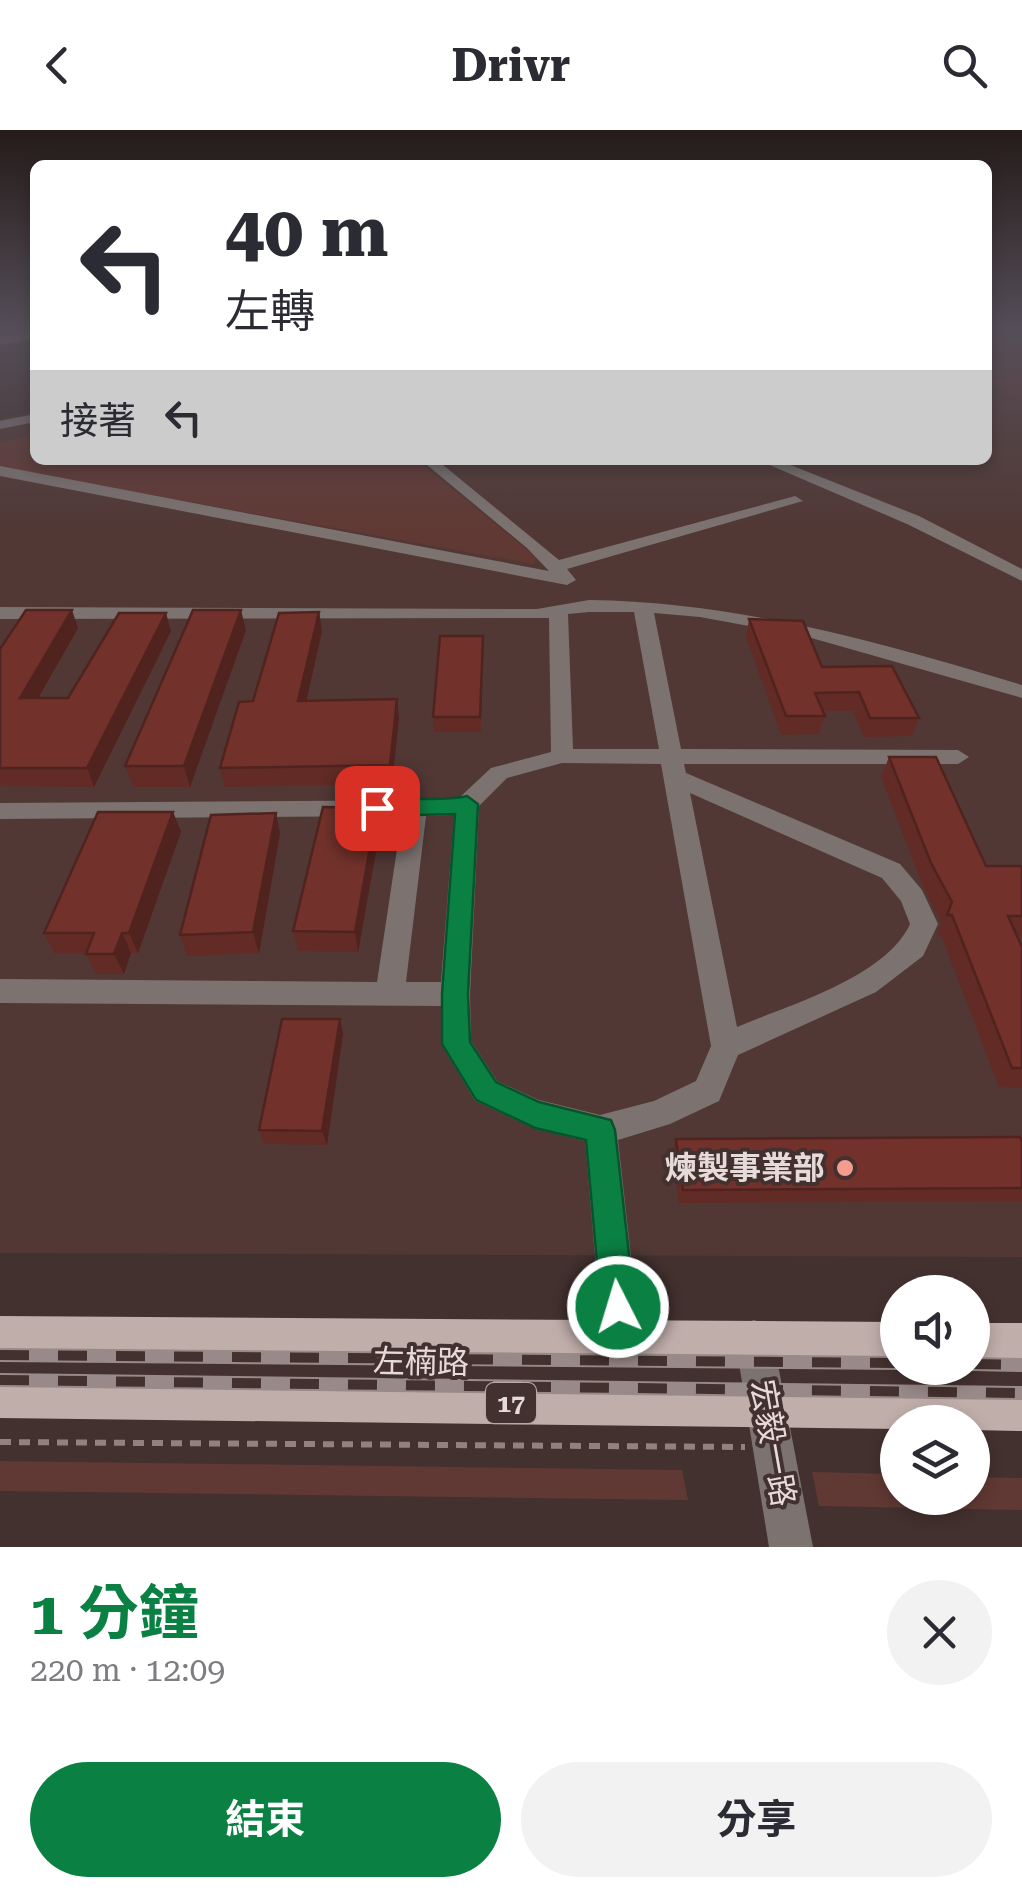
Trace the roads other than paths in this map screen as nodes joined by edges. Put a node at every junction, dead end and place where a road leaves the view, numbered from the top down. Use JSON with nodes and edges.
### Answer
{"nodes":[{"id":1,"x":30,"y":419,"type":"edge"},
{"id":2,"x":0,"y":425,"type":"edge"},
{"id":3,"x":434,"y":465,"type":"edge"},
{"id":4,"x":777,"y":465,"type":"edge"},
{"id":5,"x":0,"y":471,"type":"edge"},
{"id":6,"x":795,"y":501,"type":"dead end"},
{"id":7,"x":563,"y":573,"type":"junction"},
{"id":8,"x":1022,"y":576,"type":"edge"},
{"id":9,"x":585,"y":606,"type":"junction"},
{"id":10,"x":642,"y":607,"type":"junction"},
{"id":11,"x":558,"y":612,"type":"junction"},
{"id":12,"x":0,"y":613,"type":"edge"},
{"id":13,"x":1022,"y":692,"type":"edge"},
{"id":14,"x":562,"y":756,"type":"junction"},
{"id":15,"x":958,"y":757,"type":"dead end"},
{"id":16,"x":674,"y":768,"type":"junction"},
{"id":17,"x":467,"y":804,"type":"junction"},
{"id":18,"x":415,"y":808,"type":"junction"},
{"id":19,"x":0,"y":811,"type":"edge"},
{"id":20,"x":0,"y":992,"type":"edge"},
{"id":21,"x":390,"y":994,"type":"junction"},
{"id":22,"x":455,"y":994,"type":"junction"},
{"id":23,"x":726,"y":1046,"type":"junction"},
{"id":24,"x":600,"y":1130,"type":"junction"},
{"id":25,"x":0,"y":1335,"type":"edge"},
{"id":26,"x":621,"y":1337,"type":"junction"},
{"id":27,"x":754,"y":1339,"type":"junction"},
{"id":28,"x":880,"y":1341,"type":"edge"},
{"id":29,"x":990,"y":1342,"type":"edge"},
{"id":30,"x":1022,"y":1342,"type":"edge"},
{"id":31,"x":0,"y":1398,"type":"edge"},
{"id":32,"x":766,"y":1406,"type":"junction"},
{"id":33,"x":1022,"y":1411,"type":"edge"},
{"id":34,"x":791,"y":1547,"type":"edge"}],
"edges":[{"from":1,"to":2,"type":"street"},
{"from":3,"to":7,"type":"street"},
{"from":4,"to":8,"type":"street"},
{"from":5,"to":7,"type":"street"},
{"from":6,"to":7,"type":"street"},
{"from":7,"to":9,"type":"street"},
{"from":9,"to":10,"type":"street"},
{"from":9,"to":11,"type":"street"},
{"from":10,"to":13,"type":"street"},
{"from":10,"to":16,"type":"street"},
{"from":11,"to":12,"type":"street"},
{"from":11,"to":14,"type":"street"},
{"from":14,"to":16,"type":"street"},
{"from":14,"to":17,"type":"street"},
{"from":15,"to":16,"type":"street"},
{"from":16,"to":23,"type":"street"},
{"from":16,"to":23,"type":"street"},
{"from":17,"to":18,"type":"street"},
{"from":17,"to":22,"type":"street"},
{"from":18,"to":19,"type":"street"},
{"from":18,"to":21,"type":"street"},
{"from":20,"to":21,"type":"street"},
{"from":21,"to":22,"type":"street"},
{"from":22,"to":24,"type":"street"},
{"from":23,"to":24,"type":"street"},
{"from":24,"to":26,"type":"street"},
{"from":25,"to":26,"type":"main road","name":"左楠路"},
{"from":26,"to":27,"type":"main road","name":"左楠路"},
{"from":27,"to":28,"type":"main road","name":"左楠路"},
{"from":27,"to":32,"type":"street","name":"宏毅一路"},
{"from":29,"to":30,"type":"main road"},
{"from":31,"to":32,"type":"main road","name":"左楠路","number":"17"},
{"from":32,"to":33,"type":"main road","name":"左楠路","number":"17"},
{"from":32,"to":34,"type":"street","name":"宏毅一路"}]}
